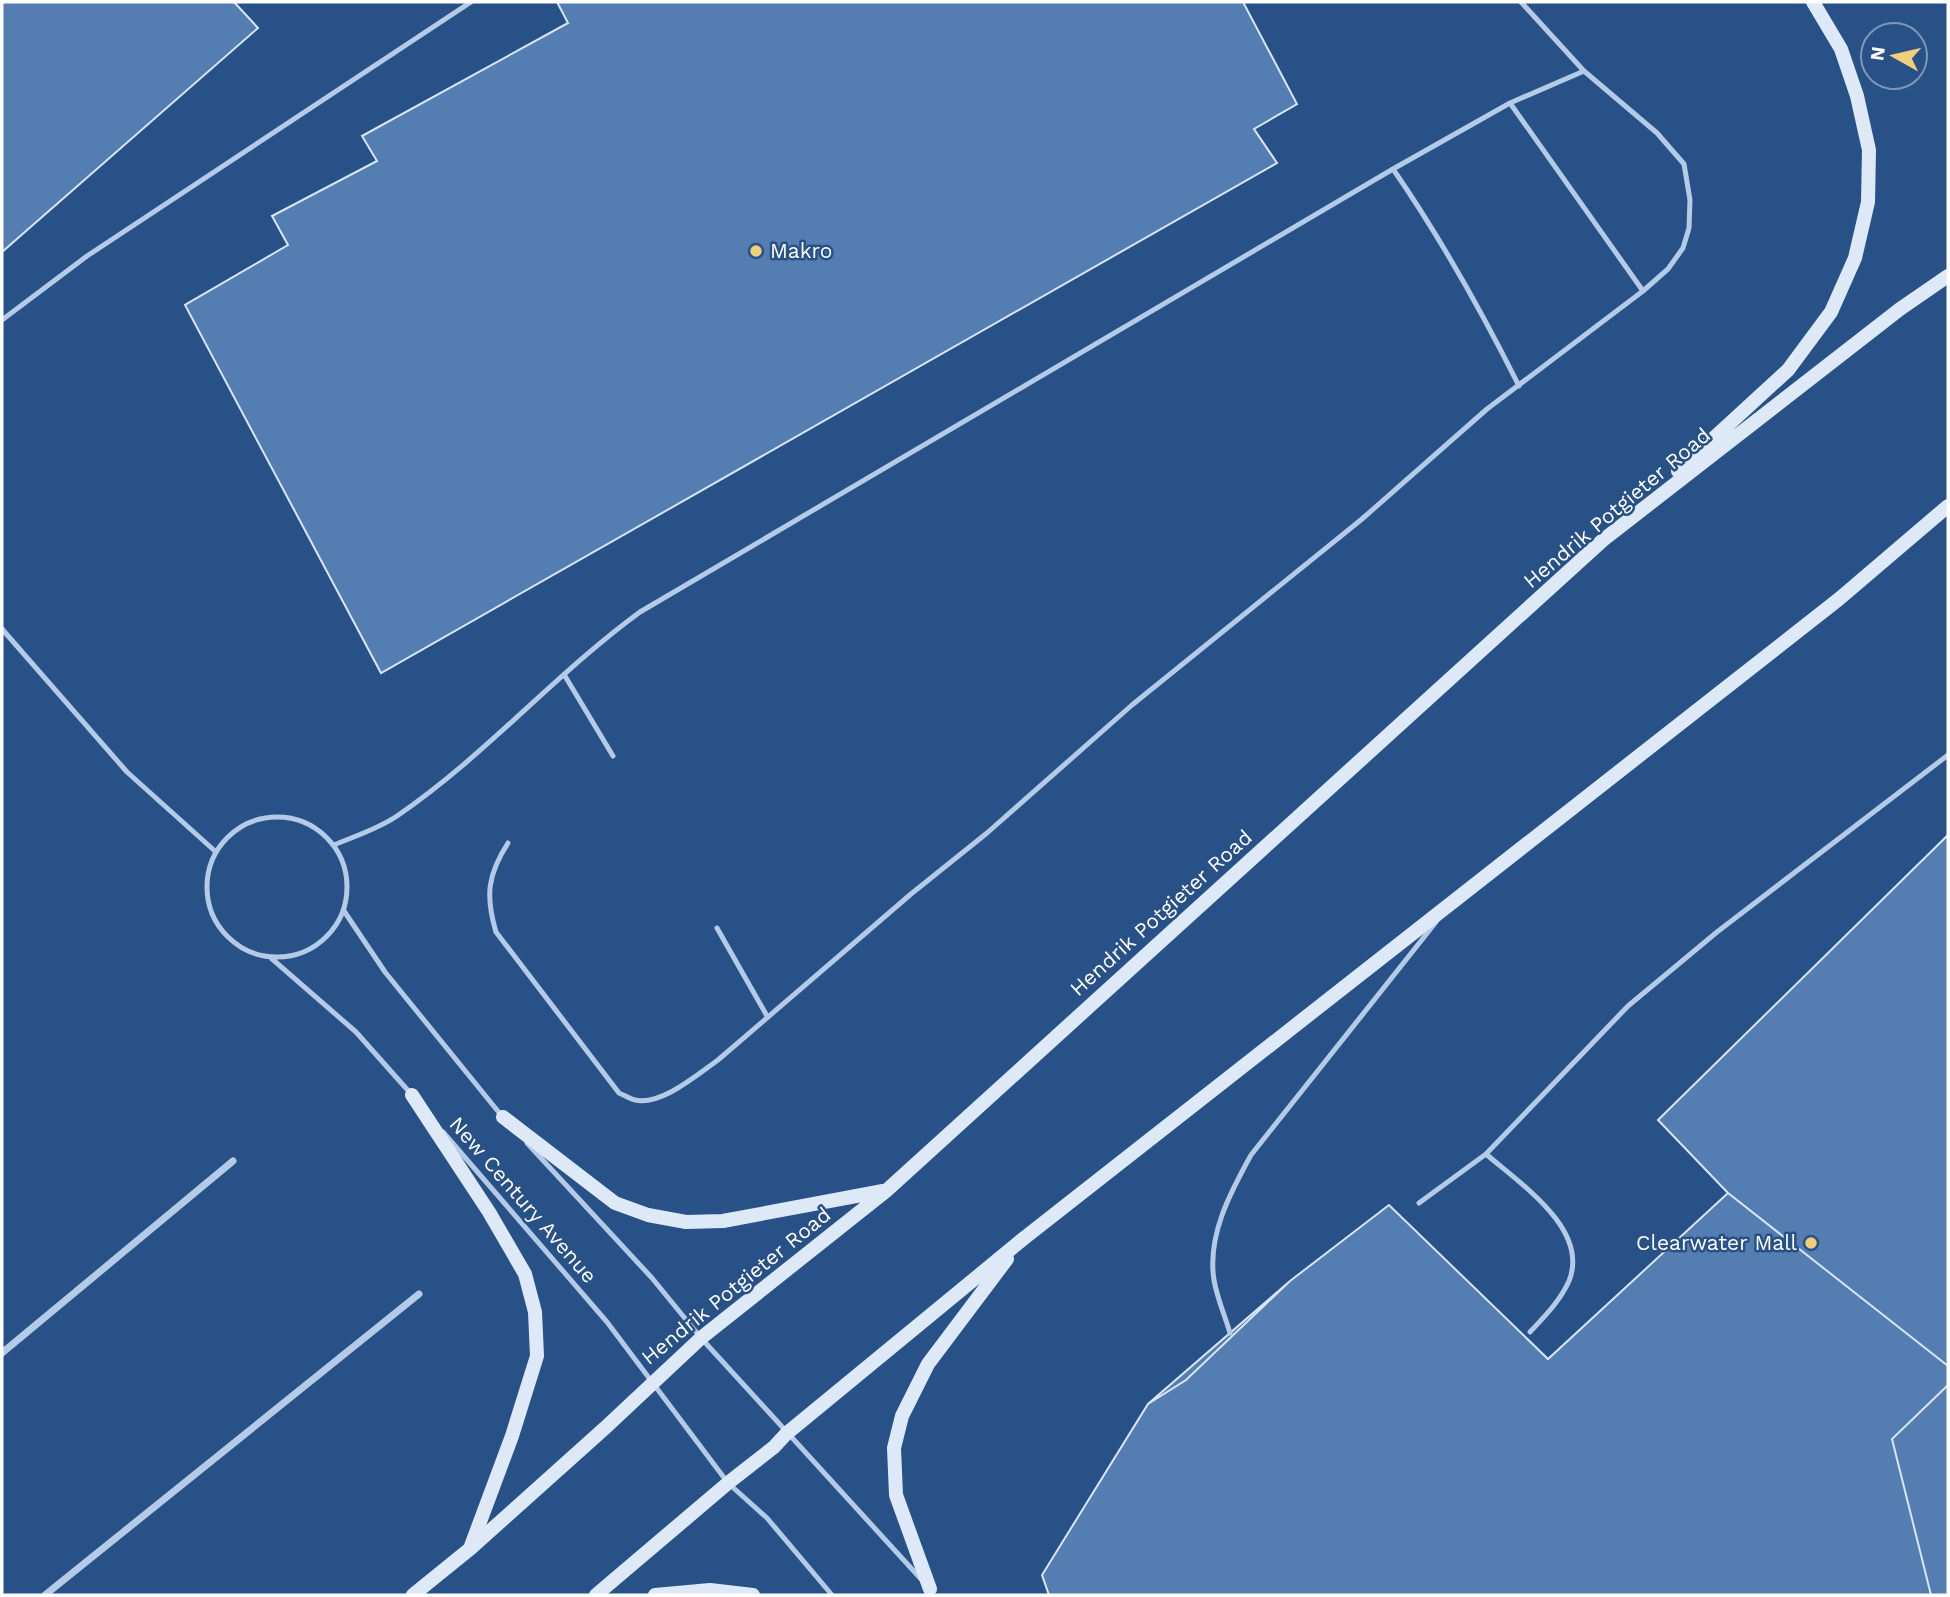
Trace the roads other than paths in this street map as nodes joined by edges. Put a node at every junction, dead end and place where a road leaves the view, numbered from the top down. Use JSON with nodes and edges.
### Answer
{"nodes":[{"id":1,"x":471,"y":2,"type":"edge"},
{"id":2,"x":1521,"y":2,"type":"edge"},
{"id":3,"x":1813,"y":2,"type":"edge"},
{"id":4,"x":1584,"y":71,"type":"junction"},
{"id":5,"x":1510,"y":103,"type":"junction"},
{"id":6,"x":1393,"y":169,"type":"junction"},
{"id":7,"x":1948,"y":276,"type":"edge"},
{"id":8,"x":1643,"y":291,"type":"junction"},
{"id":9,"x":2,"y":320,"type":"edge"},
{"id":10,"x":1519,"y":386,"type":"junction"},
{"id":11,"x":1948,"y":506,"type":"edge"},
{"id":12,"x":1603,"y":540,"type":"junction"},
{"id":13,"x":2,"y":629,"type":"edge"},
{"id":14,"x":565,"y":676,"type":"junction"},
{"id":15,"x":1948,"y":755,"type":"edge"},
{"id":16,"x":613,"y":756,"type":"dead end"},
{"id":17,"x":508,"y":843,"type":"dead end"},
{"id":18,"x":334,"y":845,"type":"junction"},
{"id":19,"x":216,"y":852,"type":"junction"},
{"id":20,"x":1454,"y":900,"type":"junction"},
{"id":21,"x":344,"y":911,"type":"junction"},
{"id":22,"x":717,"y":928,"type":"dead end"},
{"id":23,"x":271,"y":958,"type":"junction"},
{"id":24,"x":767,"y":1016,"type":"junction"},
{"id":25,"x":412,"y":1096,"type":"junction"},
{"id":26,"x":503,"y":1117,"type":"junction"},
{"id":27,"x":1486,"y":1154,"type":"junction"},
{"id":28,"x":233,"y":1161,"type":"dead end"},
{"id":29,"x":887,"y":1191,"type":"junction"},
{"id":30,"x":1419,"y":1203,"type":"dead end"},
{"id":31,"x":1023,"y":1239,"type":"junction"},
{"id":32,"x":419,"y":1294,"type":"dead end"},
{"id":33,"x":1530,"y":1332,"type":"dead end"},
{"id":34,"x":1230,"y":1333,"type":"dead end"},
{"id":35,"x":701,"y":1338,"type":"junction"},
{"id":36,"x":2,"y":1353,"type":"edge"},
{"id":37,"x":652,"y":1382,"type":"junction"},
{"id":38,"x":786,"y":1434,"type":"junction"},
{"id":39,"x":728,"y":1483,"type":"junction"},
{"id":40,"x":471,"y":1548,"type":"junction"},
{"id":41,"x":932,"y":1592,"type":"edge"},
{"id":42,"x":45,"y":1595,"type":"edge"},
{"id":43,"x":413,"y":1595,"type":"edge"},
{"id":44,"x":596,"y":1595,"type":"edge"},
{"id":45,"x":655,"y":1595,"type":"edge"},
{"id":46,"x":753,"y":1595,"type":"edge"},
{"id":47,"x":832,"y":1595,"type":"edge"}],
"edges":[{"from":1,"to":9,"type":"lane"},
{"from":2,"to":4,"type":"lane"},
{"from":3,"to":12,"type":"main road"},
{"from":4,"to":5,"type":"lane"},
{"from":4,"to":8,"type":"lane"},
{"from":5,"to":6,"type":"lane"},
{"from":5,"to":8,"type":"lane"},
{"from":6,"to":10,"type":"lane"},
{"from":6,"to":14,"type":"lane"},
{"from":7,"to":12,"type":"main road","name":"Hendrik Potgieter Road"},
{"from":8,"to":10,"type":"lane"},
{"from":10,"to":24,"type":"lane"},
{"from":11,"to":20,"type":"main road"},
{"from":12,"to":29,"type":"main road","name":"Hendrik Potgieter Road"},
{"from":13,"to":19,"type":"lane"},
{"from":14,"to":16,"type":"lane"},
{"from":14,"to":18,"type":"lane"},
{"from":15,"to":27,"type":"lane"},
{"from":17,"to":24,"type":"lane"},
{"from":18,"to":19,"type":"lane"},
{"from":18,"to":21,"type":"lane"},
{"from":19,"to":23,"type":"lane","name":"New Century Avenue"},
{"from":20,"to":31,"type":"main road"},
{"from":20,"to":34,"type":"lane"},
{"from":21,"to":23,"type":"lane","name":"New Century Avenue"},
{"from":21,"to":26,"type":"lane","name":"New Century Avenue"},
{"from":22,"to":24,"type":"lane"},
{"from":23,"to":25,"type":"lane","name":"New Century Avenue"},
{"from":25,"to":37,"type":"lane","name":"New Century Avenue"},
{"from":25,"to":40,"type":"main road"},
{"from":26,"to":29,"type":"main road"},
{"from":26,"to":35,"type":"lane","name":"New Century Avenue"},
{"from":27,"to":30,"type":"lane"},
{"from":27,"to":33,"type":"lane"},
{"from":28,"to":36,"type":"street"},
{"from":29,"to":35,"type":"main road","name":"Hendrik Potgieter Road"},
{"from":31,"to":38,"type":"main road"},
{"from":31,"to":41,"type":"main road"},
{"from":32,"to":42,"type":"street"},
{"from":35,"to":37,"type":"main road","name":"Hendrik Potgieter Road"},
{"from":35,"to":38,"type":"lane","name":"New Century Avenue"},
{"from":37,"to":39,"type":"lane","name":"New Century Avenue"},
{"from":37,"to":40,"type":"main road","name":"Hendrik Potgieter Road"},
{"from":38,"to":39,"type":"main road"},
{"from":38,"to":41,"type":"lane","name":"New Century Avenue"},
{"from":39,"to":44,"type":"main road"},
{"from":39,"to":47,"type":"lane","name":"New Century Avenue"},
{"from":40,"to":43,"type":"main road","name":"Hendrik Potgieter Road"},
{"from":45,"to":46,"type":"main road"}]}
